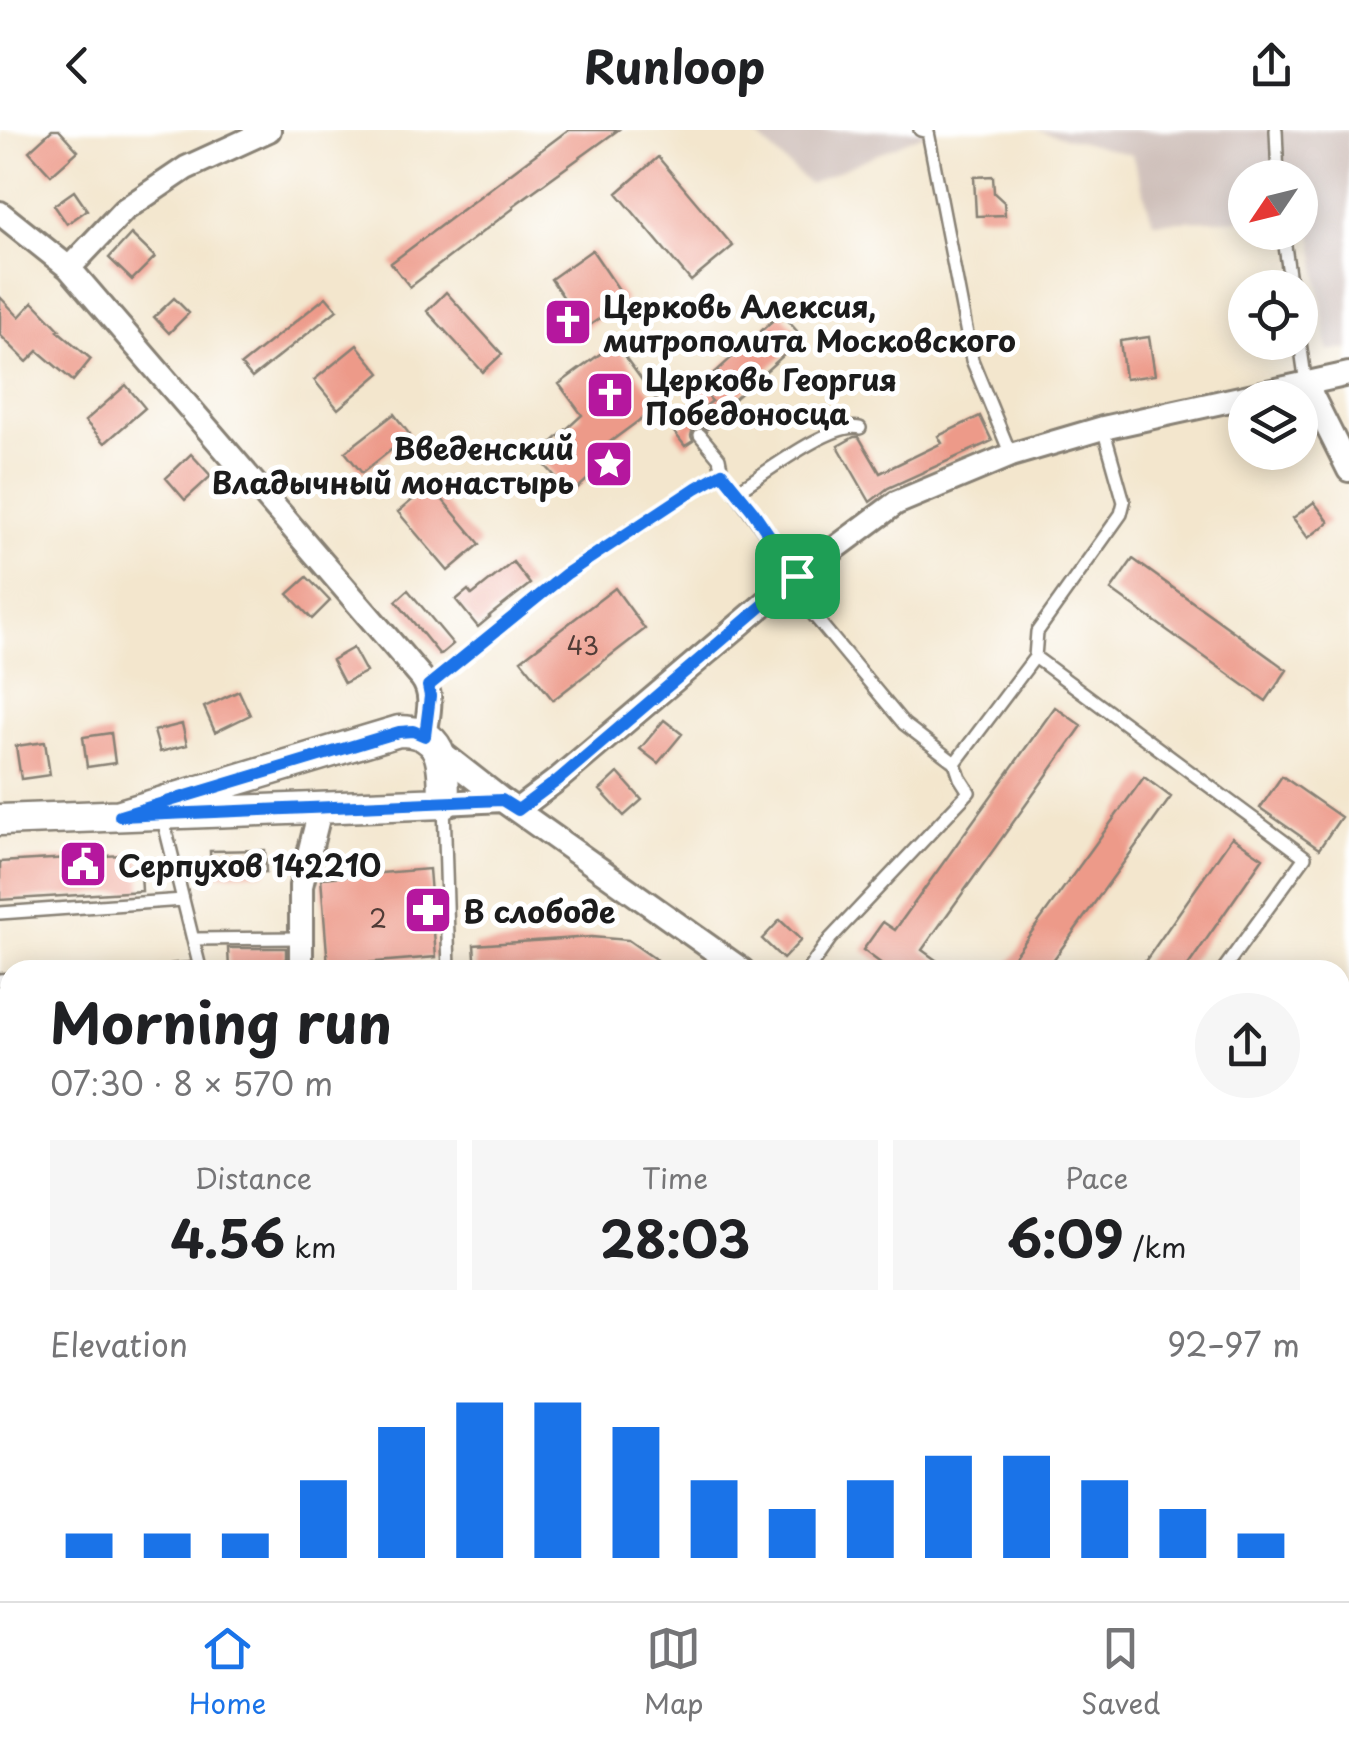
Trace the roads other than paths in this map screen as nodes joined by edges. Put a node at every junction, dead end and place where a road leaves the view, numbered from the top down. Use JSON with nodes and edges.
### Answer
{"nodes":[{"id":1,"x":269,"y":130,"type":"edge"},
{"id":2,"x":920,"y":130,"type":"edge"},
{"id":3,"x":1276,"y":130,"type":"edge"},
{"id":4,"x":1277,"y":160,"type":"edge"},
{"id":5,"x":0,"y":213,"type":"edge"},
{"id":6,"x":70,"y":268,"type":"junction"},
{"id":7,"x":1349,"y":374,"type":"edge"},
{"id":8,"x":1318,"y":381,"type":"edge"},
{"id":9,"x":1228,"y":401,"type":"edge"},
{"id":10,"x":1318,"y":408,"type":"edge"},
{"id":11,"x":860,"y":428,"type":"dead end"},
{"id":12,"x":1103,"y":428,"type":"junction"},
{"id":13,"x":700,"y":435,"type":"dead end"},
{"id":14,"x":1011,"y":455,"type":"junction"},
{"id":15,"x":1349,"y":470,"type":"edge"},
{"id":16,"x":722,"y":473,"type":"junction"},
{"id":17,"x":737,"y":491,"type":"junction"},
{"id":18,"x":794,"y":579,"type":"junction"},
{"id":19,"x":1034,"y":656,"type":"junction"},
{"id":20,"x":428,"y":686,"type":"junction"},
{"id":21,"x":431,"y":742,"type":"junction"},
{"id":22,"x":955,"y":763,"type":"junction"},
{"id":23,"x":444,"y":803,"type":"junction"},
{"id":24,"x":510,"y":805,"type":"junction"},
{"id":25,"x":321,"y":806,"type":"junction"},
{"id":26,"x":161,"y":814,"type":"junction"},
{"id":27,"x":120,"y":816,"type":"junction"},
{"id":28,"x":0,"y":820,"type":"edge"},
{"id":29,"x":183,"y":900,"type":"junction"},
{"id":30,"x":0,"y":914,"type":"edge"},
{"id":31,"x":301,"y":938,"type":"junction"},
{"id":32,"x":193,"y":939,"type":"junction"},
{"id":33,"x":198,"y":960,"type":"edge"},
{"id":34,"x":302,"y":960,"type":"edge"},
{"id":35,"x":449,"y":960,"type":"edge"},
{"id":36,"x":728,"y":960,"type":"edge"},
{"id":37,"x":815,"y":960,"type":"edge"},
{"id":38,"x":1229,"y":960,"type":"edge"}],
"edges":[{"from":1,"to":6,"type":"street"},
{"from":2,"to":14,"type":"lane"},
{"from":3,"to":4,"type":"lane"},
{"from":5,"to":6,"type":"street"},
{"from":6,"to":20,"type":"street"},
{"from":7,"to":8,"type":"street"},
{"from":9,"to":12,"type":"street"},
{"from":10,"to":15,"type":"street"},
{"from":11,"to":17,"type":"lane"},
{"from":12,"to":14,"type":"street"},
{"from":12,"to":19,"type":"lane"},
{"from":13,"to":16,"type":"lane"},
{"from":14,"to":18,"type":"street"},
{"from":16,"to":17,"type":"lane"},
{"from":16,"to":20,"type":"lane"},
{"from":17,"to":18,"type":"lane"},
{"from":18,"to":22,"type":"lane"},
{"from":18,"to":24,"type":"street"},
{"from":19,"to":22,"type":"lane"},
{"from":19,"to":38,"type":"lane"},
{"from":20,"to":21,"type":"street"},
{"from":21,"to":23,"type":"street"},
{"from":21,"to":24,"type":"street"},
{"from":21,"to":27,"type":"street"},
{"from":22,"to":37,"type":"lane"},
{"from":23,"to":24,"type":"street"},
{"from":23,"to":25,"type":"street"},
{"from":23,"to":35,"type":"lane"},
{"from":24,"to":36,"type":"street"},
{"from":25,"to":26,"type":"street"},
{"from":25,"to":31,"type":"street"},
{"from":26,"to":27,"type":"street"},
{"from":26,"to":29,"type":"lane"},
{"from":27,"to":28,"type":"street"},
{"from":29,"to":30,"type":"lane"},
{"from":29,"to":32,"type":"lane"},
{"from":31,"to":32,"type":"lane"},
{"from":31,"to":34,"type":"street"},
{"from":32,"to":33,"type":"lane"}]}
